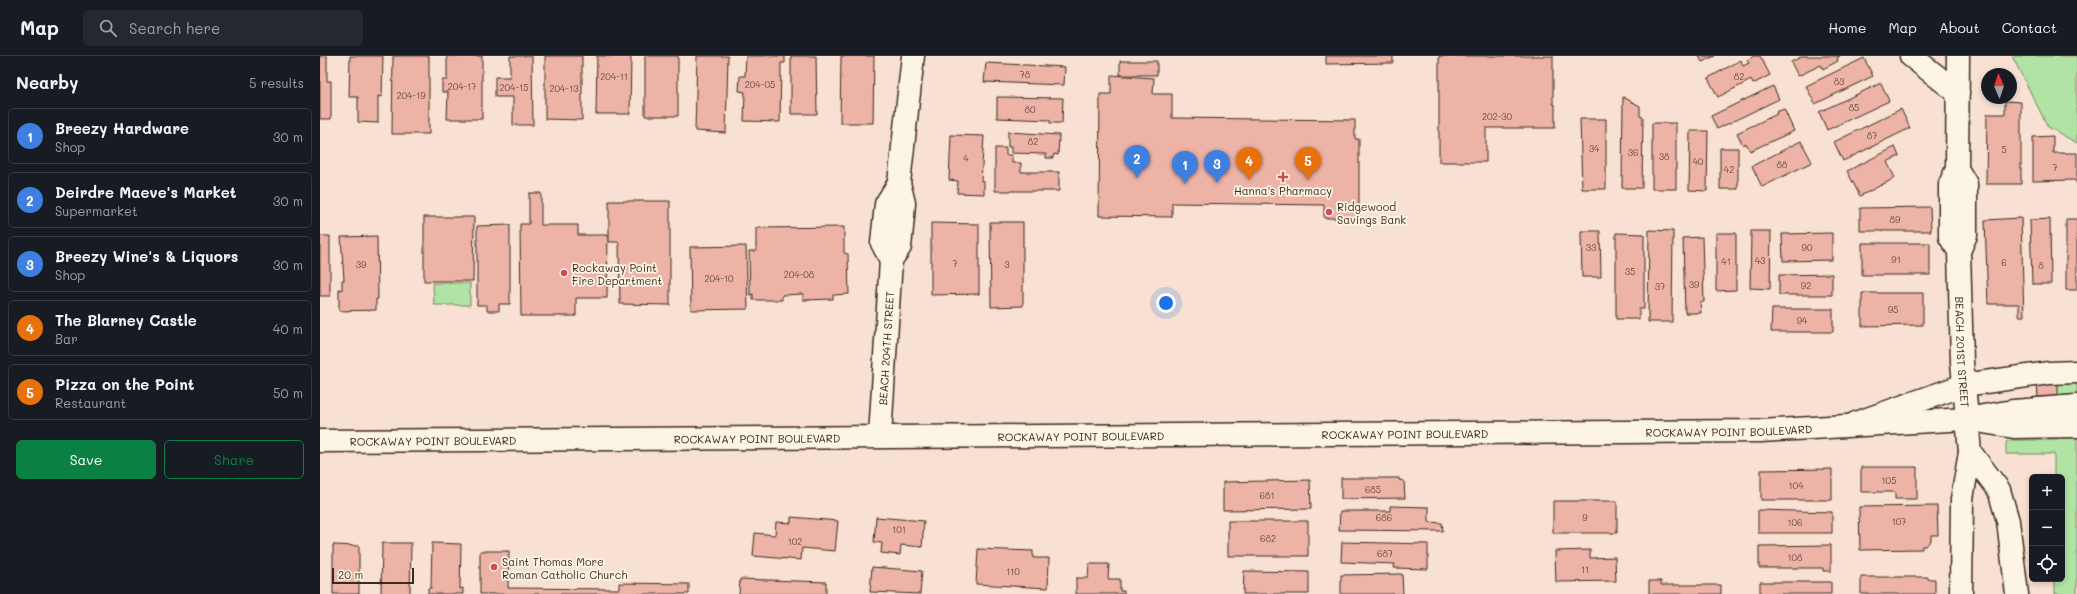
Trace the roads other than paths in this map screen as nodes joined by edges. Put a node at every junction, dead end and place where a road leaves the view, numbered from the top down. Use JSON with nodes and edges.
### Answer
{"nodes":[{"id":1,"x":913,"y":56,"type":"edge"},
{"id":2,"x":1911,"y":56,"type":"edge"},
{"id":3,"x":1958,"y":56,"type":"edge"},
{"id":4,"x":1958,"y":93,"type":"junction"},
{"id":5,"x":2077,"y":372,"type":"edge"},
{"id":6,"x":1964,"y":385,"type":"junction"},
{"id":7,"x":2077,"y":406,"type":"edge"},
{"id":8,"x":1966,"y":419,"type":"junction"},
{"id":9,"x":2077,"y":426,"type":"edge"},
{"id":10,"x":1843,"y":427,"type":"junction"},
{"id":11,"x":880,"y":436,"type":"junction"},
{"id":12,"x":320,"y":441,"type":"edge"},
{"id":13,"x":1970,"y":452,"type":"junction"},
{"id":14,"x":1961,"y":594,"type":"edge"},
{"id":15,"x":2017,"y":594,"type":"edge"}],
"edges":[{"from":1,"to":11,"type":"street","name":"BEACH 204TH STREET"},
{"from":2,"to":4,"type":"street"},
{"from":3,"to":4,"type":"street","name":"BEACH 201ST STREET"},
{"from":4,"to":6,"type":"street","name":"BEACH 201ST STREET"},
{"from":5,"to":6,"type":"street","name":"ROCKAWAY POINT BOULEVARD"},
{"from":6,"to":8,"type":"street","name":"BEACH 201ST STREET"},
{"from":6,"to":10,"type":"street","name":"ROCKAWAY POINT BOULEVARD"},
{"from":7,"to":8,"type":"street","name":"ROCKAWAY POINT BOULEVARD"},
{"from":8,"to":9,"type":"street","name":"ROCKAWAY POINT BOULEVARD"},
{"from":8,"to":10,"type":"street","name":"ROCKAWAY POINT BOULEVARD"},
{"from":8,"to":13,"type":"street","name":"BEACH 201ST STREET"},
{"from":10,"to":11,"type":"street","name":"ROCKAWAY POINT BOULEVARD"},
{"from":11,"to":12,"type":"street","name":"ROCKAWAY POINT BOULEVARD"},
{"from":13,"to":14,"type":"street","name":"BEACH 201ST STREET"},
{"from":13,"to":15,"type":"street"}]}
